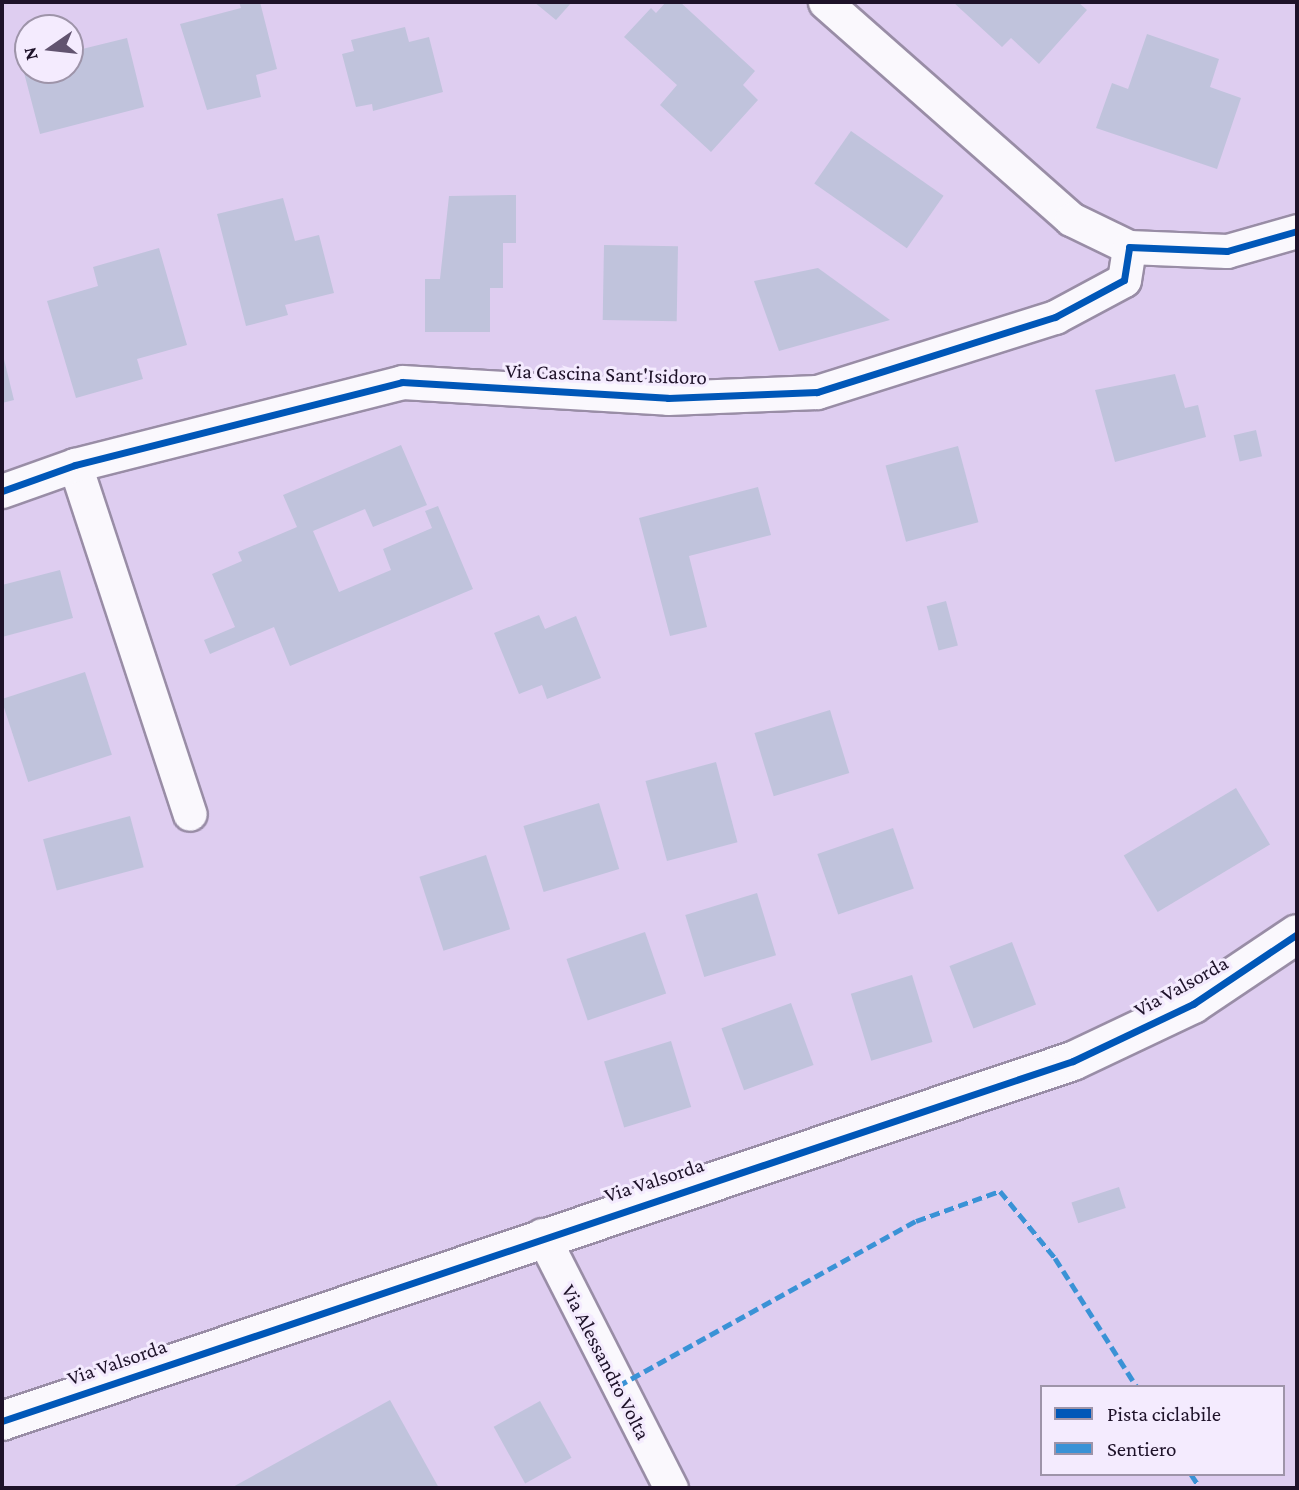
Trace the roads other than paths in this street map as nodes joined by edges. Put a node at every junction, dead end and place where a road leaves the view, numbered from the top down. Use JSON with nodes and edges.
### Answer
{"nodes":[{"id":1,"x":825,"y":2,"type":"edge"},
{"id":2,"x":1297,"y":231,"type":"edge"},
{"id":3,"x":1129,"y":247,"type":"junction"},
{"id":4,"x":75,"y":465,"type":"junction"},
{"id":5,"x":2,"y":491,"type":"edge"},
{"id":6,"x":190,"y":814,"type":"dead end"},
{"id":7,"x":1297,"y":934,"type":"edge"},
{"id":8,"x":542,"y":1235,"type":"junction"},
{"id":9,"x":2,"y":1420,"type":"edge"},
{"id":10,"x":671,"y":1488,"type":"edge"}],
"edges":[{"from":1,"to":3,"type":"street"},
{"from":2,"to":3,"type":"street"},
{"from":3,"to":4,"type":"street","name":"Via Cascina Sant'Isidoro"},
{"from":4,"to":5,"type":"street","name":"Via Cascina Sant'Isidoro"},
{"from":4,"to":6,"type":"street"},
{"from":7,"to":8,"type":"street","name":"Via Valsorda"},
{"from":8,"to":9,"type":"street","name":"Via Valsorda"},
{"from":8,"to":10,"type":"street","name":"Via Alessandro Volta"}]}
